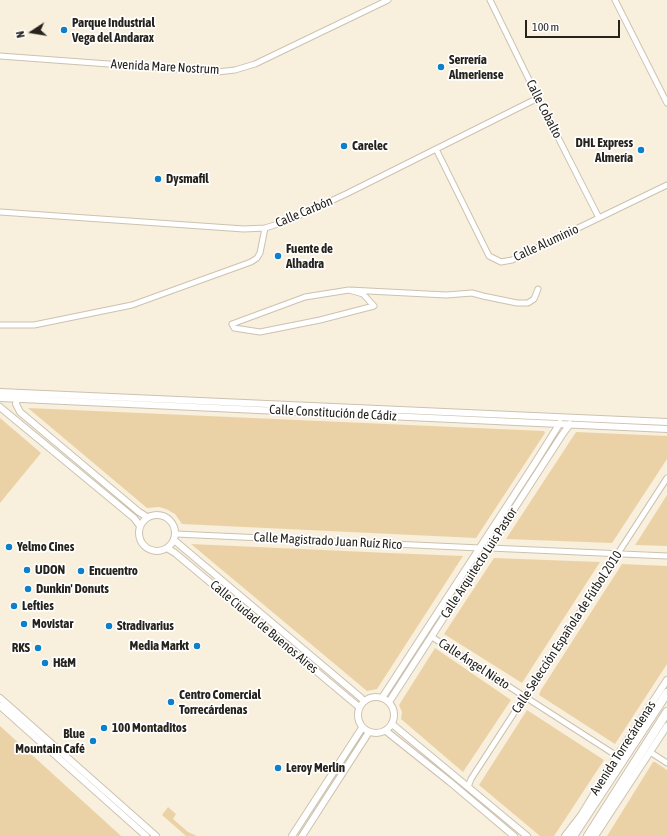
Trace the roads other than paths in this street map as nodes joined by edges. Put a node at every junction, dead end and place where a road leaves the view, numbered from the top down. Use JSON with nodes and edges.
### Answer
{"nodes":[{"id":1,"x":388,"y":0,"type":"edge"},
{"id":2,"x":490,"y":0,"type":"edge"},
{"id":3,"x":616,"y":0,"type":"edge"},
{"id":4,"x":0,"y":56,"type":"edge"},
{"id":5,"x":538,"y":98,"type":"junction"},
{"id":6,"x":667,"y":103,"type":"edge"},
{"id":7,"x":436,"y":149,"type":"junction"},
{"id":8,"x":667,"y":185,"type":"edge"},
{"id":9,"x":0,"y":212,"type":"edge"},
{"id":10,"x":599,"y":218,"type":"junction"},
{"id":11,"x":265,"y":228,"type":"junction"},
{"id":12,"x":538,"y":289,"type":"dead end"},
{"id":13,"x":349,"y":290,"type":"junction"},
{"id":14,"x":0,"y":325,"type":"edge"},
{"id":15,"x":0,"y":392,"type":"edge"},
{"id":16,"x":13,"y":392,"type":"junction"},
{"id":17,"x":0,"y":398,"type":"edge"},
{"id":18,"x":17,"y":399,"type":"junction"},
{"id":19,"x":0,"y":407,"type":"edge"},
{"id":20,"x":667,"y":422,"type":"edge"},
{"id":21,"x":560,"y":423,"type":"junction"},
{"id":22,"x":570,"y":424,"type":"junction"},
{"id":23,"x":667,"y":428,"type":"edge"},
{"id":24,"x":667,"y":478,"type":"edge"},
{"id":25,"x":147,"y":517,"type":"junction"},
{"id":26,"x":140,"y":526,"type":"junction"},
{"id":27,"x":175,"y":537,"type":"junction"},
{"id":28,"x":167,"y":548,"type":"junction"},
{"id":29,"x":480,"y":548,"type":"junction"},
{"id":30,"x":490,"y":548,"type":"junction"},
{"id":31,"x":617,"y":554,"type":"junction"},
{"id":32,"x":667,"y":556,"type":"edge"},
{"id":33,"x":432,"y":637,"type":"junction"},
{"id":34,"x":667,"y":680,"type":"edge"},
{"id":35,"x":667,"y":693,"type":"edge"},
{"id":36,"x":525,"y":697,"type":"junction"},
{"id":37,"x":0,"y":698,"type":"edge"},
{"id":38,"x":382,"y":698,"type":"junction"},
{"id":39,"x":364,"y":701,"type":"junction"},
{"id":40,"x":389,"y":702,"type":"junction"},
{"id":41,"x":0,"y":706,"type":"edge"},
{"id":42,"x":359,"y":708,"type":"junction"},
{"id":43,"x":667,"y":712,"type":"edge"},
{"id":44,"x":392,"y":724,"type":"junction"},
{"id":45,"x":667,"y":726,"type":"edge"},
{"id":46,"x":362,"y":728,"type":"junction"},
{"id":47,"x":386,"y":730,"type":"junction"},
{"id":48,"x":369,"y":732,"type":"junction"},
{"id":49,"x":650,"y":752,"type":"junction"},
{"id":50,"x":617,"y":756,"type":"junction"},
{"id":51,"x":667,"y":763,"type":"edge"},
{"id":52,"x":619,"y":766,"type":"junction"},
{"id":53,"x":468,"y":787,"type":"junction"},
{"id":54,"x":580,"y":817,"type":"junction"},
{"id":55,"x":146,"y":836,"type":"edge"},
{"id":56,"x":156,"y":836,"type":"edge"},
{"id":57,"x":292,"y":836,"type":"edge"},
{"id":58,"x":302,"y":836,"type":"edge"},
{"id":59,"x":514,"y":836,"type":"edge"},
{"id":60,"x":527,"y":836,"type":"edge"},
{"id":61,"x":565,"y":836,"type":"edge"},
{"id":62,"x":573,"y":836,"type":"edge"},
{"id":63,"x":588,"y":836,"type":"edge"},
{"id":64,"x":595,"y":836,"type":"edge"}],
"edges":[{"from":1,"to":4,"type":"street","name":"Avenida Mare Nostrum"},
{"from":2,"to":5,"type":"street","name":"Calle Cobalto"},
{"from":3,"to":6,"type":"street"},
{"from":5,"to":7,"type":"street","name":"Calle Carbón"},
{"from":5,"to":10,"type":"street","name":"Calle Cobalto"},
{"from":7,"to":10,"type":"street","name":"Calle Aluminio"},
{"from":7,"to":11,"type":"street","name":"Calle Carbón"},
{"from":8,"to":10,"type":"street","name":"Calle Aluminio"},
{"from":9,"to":11,"type":"street","name":"Calle Carbón"},
{"from":11,"to":14,"type":"street"},
{"from":12,"to":13,"type":"street"},
{"from":13,"to":13,"type":"street"},
{"from":15,"to":16,"type":"street","name":"Calle Constitución de Cádiz"},
{"from":16,"to":18,"type":"street"},
{"from":16,"to":20,"type":"street","name":"Calle Constitución de Cádiz"},
{"from":17,"to":18,"type":"street","name":"Calle Constitución de Cádiz"},
{"from":18,"to":21,"type":"street","name":"Calle Constitución de Cádiz"},
{"from":18,"to":25,"type":"street"},
{"from":19,"to":26,"type":"street"},
{"from":21,"to":22,"type":"street","name":"Calle Constitución de Cádiz"},
{"from":21,"to":29,"type":"street","name":"Calle Arquitecto Luis Pastor"},
{"from":22,"to":23,"type":"street","name":"Calle Constitución de Cádiz"},
{"from":22,"to":30,"type":"street","name":"Calle Arquitecto Luis Pastor"},
{"from":24,"to":31,"type":"street","name":"Calle Selección Española de Fútbol 2010"},
{"from":25,"to":26,"type":"street"},
{"from":25,"to":27,"type":"street","name":"Calle Ciudad de Buenos Aires"},
{"from":26,"to":28,"type":"street"},
{"from":27,"to":28,"type":"street"},
{"from":27,"to":29,"type":"street","name":"Calle Magistrado Juan Ruíz Rico"},
{"from":27,"to":39,"type":"street","name":"Calle Ciudad de Buenos Aires"},
{"from":28,"to":42,"type":"street","name":"Calle Ciudad de Buenos Aires"},
{"from":29,"to":38,"type":"street","name":"Calle Arquitecto Luis Pastor"},
{"from":30,"to":31,"type":"street"},
{"from":30,"to":33,"type":"street","name":"Calle Arquitecto Luis Pastor"},
{"from":31,"to":32,"type":"street"},
{"from":31,"to":36,"type":"street","name":"Calle Selección Española de Fútbol 2010"},
{"from":33,"to":36,"type":"street","name":"Calle Ángel Nieto"},
{"from":33,"to":40,"type":"street","name":"Calle Arquitecto Luis Pastor"},
{"from":34,"to":50,"type":"street","name":"Avenida Torrecárdenas"},
{"from":35,"to":52,"type":"main road","name":"Avenida Torrecárdenas"},
{"from":36,"to":50,"type":"street","name":"Calle Ángel Nieto"},
{"from":36,"to":53,"type":"street","name":"Calle Selección Española de Fútbol 2010"},
{"from":37,"to":56,"type":"street"},
{"from":38,"to":39,"type":"street"},
{"from":38,"to":40,"type":"street"},
{"from":39,"to":42,"type":"street"},
{"from":40,"to":44,"type":"street"},
{"from":41,"to":55,"type":"street"},
{"from":42,"to":46,"type":"street"},
{"from":43,"to":63,"type":"main road","name":"Avenida Torrecárdenas"},
{"from":44,"to":47,"type":"street"},
{"from":44,"to":53,"type":"street"},
{"from":45,"to":49,"type":"street","name":"Avenida Torrecárdenas"},
{"from":46,"to":48,"type":"street"},
{"from":46,"to":57,"type":"street"},
{"from":47,"to":48,"type":"street"},
{"from":47,"to":59,"type":"street"},
{"from":48,"to":58,"type":"street"},
{"from":49,"to":51,"type":"street"},
{"from":49,"to":64,"type":"street","name":"Avenida Torrecárdenas"},
{"from":50,"to":54,"type":"street","name":"Avenida Torrecárdenas"},
{"from":52,"to":54,"type":"street","name":"Avenida Torrecárdenas"},
{"from":52,"to":62,"type":"main road","name":"Avenida Torrecárdenas"},
{"from":53,"to":60,"type":"street"},
{"from":54,"to":61,"type":"street","name":"Avenida Torrecárdenas"}]}
